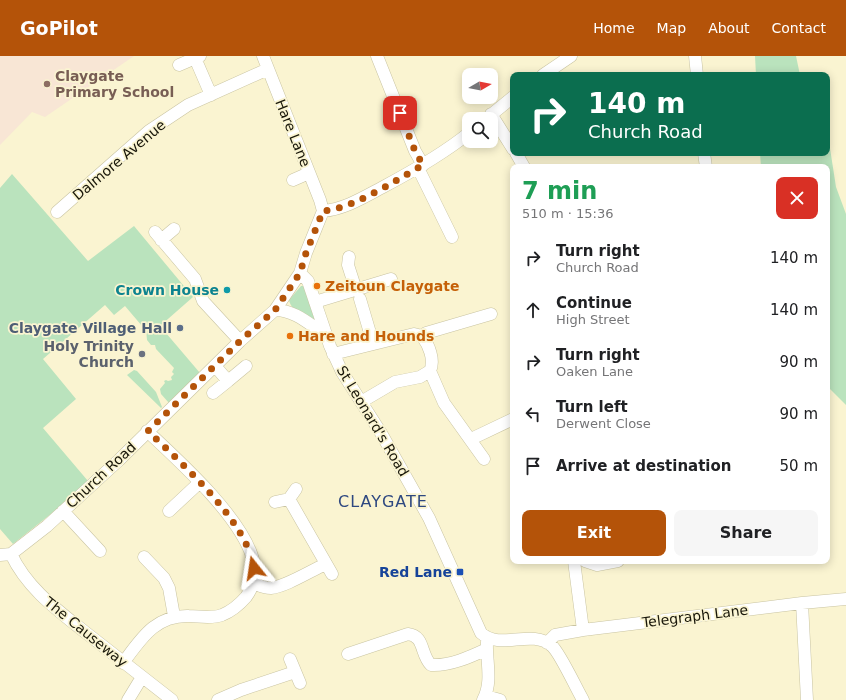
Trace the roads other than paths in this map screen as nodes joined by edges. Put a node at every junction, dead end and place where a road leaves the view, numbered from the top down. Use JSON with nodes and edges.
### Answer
{"nodes":[{"id":1,"x":263,"y":56,"type":"edge"},
{"id":2,"x":377,"y":56,"type":"edge"},
{"id":3,"x":571,"y":56,"type":"edge"},
{"id":4,"x":695,"y":56,"type":"edge"},
{"id":5,"x":197,"y":57,"type":"edge"},
{"id":6,"x":180,"y":65,"type":"dead end"},
{"id":7,"x":268,"y":69,"type":"junction"},
{"id":8,"x":547,"y":72,"type":"edge"},
{"id":9,"x":697,"y":72,"type":"edge"},
{"id":10,"x":211,"y":95,"type":"junction"},
{"id":11,"x":510,"y":99,"type":"edge"},
{"id":12,"x":494,"y":112,"type":"edge"},
{"id":13,"x":498,"y":130,"type":"edge"},
{"id":14,"x":462,"y":138,"type":"edge"},
{"id":15,"x":510,"y":145,"type":"edge"},
{"id":16,"x":420,"y":166,"type":"junction"},
{"id":17,"x":309,"y":173,"type":"junction"},
{"id":18,"x":292,"y":180,"type":"dead end"},
{"id":19,"x":323,"y":211,"type":"junction"},
{"id":20,"x":57,"y":212,"type":"dead end"},
{"id":21,"x":174,"y":229,"type":"dead end"},
{"id":22,"x":446,"y":233,"type":"dead end"},
{"id":23,"x":349,"y":256,"type":"dead end"},
{"id":24,"x":300,"y":273,"type":"junction"},
{"id":25,"x":391,"y":279,"type":"dead end"},
{"id":26,"x":358,"y":294,"type":"junction"},
{"id":27,"x":316,"y":302,"type":"junction"},
{"id":28,"x":275,"y":310,"type":"junction"},
{"id":29,"x":491,"y":314,"type":"dead end"},
{"id":30,"x":326,"y":335,"type":"junction"},
{"id":31,"x":422,"y":336,"type":"junction"},
{"id":32,"x":240,"y":341,"type":"junction"},
{"id":33,"x":373,"y":343,"type":"junction"},
{"id":34,"x":333,"y":354,"type":"junction"},
{"id":35,"x":215,"y":366,"type":"junction"},
{"id":36,"x":246,"y":366,"type":"dead end"},
{"id":37,"x":430,"y":371,"type":"junction"},
{"id":38,"x":228,"y":381,"type":"junction"},
{"id":39,"x":213,"y":393,"type":"dead end"},
{"id":40,"x":361,"y":402,"type":"junction"},
{"id":41,"x":510,"y":420,"type":"edge"},
{"id":42,"x":148,"y":431,"type":"junction"},
{"id":43,"x":471,"y":440,"type":"junction"},
{"id":44,"x":484,"y":459,"type":"dead end"},
{"id":45,"x":200,"y":483,"type":"junction"},
{"id":46,"x":296,"y":489,"type":"dead end"},
{"id":47,"x":289,"y":499,"type":"junction"},
{"id":48,"x":275,"y":502,"type":"dead end"},
{"id":49,"x":63,"y":511,"type":"junction"},
{"id":50,"x":169,"y":511,"type":"dead end"},
{"id":51,"x":100,"y":551,"type":"dead end"},
{"id":52,"x":6,"y":554,"type":"edge"},
{"id":53,"x":146,"y":564,"type":"dead end"},
{"id":54,"x":326,"y":564,"type":"junction"},
{"id":55,"x":574,"y":564,"type":"edge"},
{"id":56,"x":332,"y":574,"type":"dead end"},
{"id":57,"x":254,"y":583,"type":"junction"},
{"id":58,"x":846,"y":599,"type":"edge"},
{"id":59,"x":802,"y":603,"type":"junction"},
{"id":60,"x":174,"y":616,"type":"junction"},
{"id":61,"x":583,"y":630,"type":"junction"},
{"id":62,"x":487,"y":643,"type":"junction"},
{"id":63,"x":547,"y":643,"type":"junction"},
{"id":64,"x":348,"y":654,"type":"dead end"},
{"id":65,"x":290,"y":659,"type":"dead end"},
{"id":66,"x":123,"y":663,"type":"junction"},
{"id":67,"x":295,"y":672,"type":"junction"},
{"id":68,"x":142,"y":677,"type":"junction"},
{"id":69,"x":300,"y":683,"type":"dead end"},
{"id":70,"x":484,"y":698,"type":"edge"},
{"id":71,"x":128,"y":700,"type":"edge"},
{"id":72,"x":172,"y":700,"type":"edge"},
{"id":73,"x":218,"y":700,"type":"edge"},
{"id":74,"x":500,"y":700,"type":"edge"},
{"id":75,"x":582,"y":700,"type":"edge"},
{"id":76,"x":807,"y":700,"type":"edge"}],
"edges":[{"from":1,"to":7,"type":"street","name":"Hare Lane"},
{"from":2,"to":16,"type":"street"},
{"from":3,"to":8,"type":"street"},
{"from":4,"to":9,"type":"street"},
{"from":5,"to":6,"type":"street"},
{"from":5,"to":10,"type":"street"},
{"from":7,"to":10,"type":"street","name":"Dalmore Avenue"},
{"from":7,"to":17,"type":"street","name":"Hare Lane"},
{"from":10,"to":20,"type":"street","name":"Dalmore Avenue"},
{"from":11,"to":12,"type":"street"},
{"from":13,"to":15,"type":"street"},
{"from":14,"to":16,"type":"street"},
{"from":16,"to":19,"type":"street"},
{"from":16,"to":22,"type":"street"},
{"from":17,"to":18,"type":"street"},
{"from":17,"to":19,"type":"street","name":"Hare Lane"},
{"from":19,"to":24,"type":"street","name":"Church Road"},
{"from":21,"to":32,"type":"street"},
{"from":23,"to":26,"type":"street"},
{"from":24,"to":27,"type":"street","name":"St Leonard's Road"},
{"from":24,"to":28,"type":"street","name":"Church Road"},
{"from":25,"to":26,"type":"street"},
{"from":26,"to":27,"type":"street"},
{"from":26,"to":33,"type":"street"},
{"from":27,"to":30,"type":"street","name":"St Leonard's Road"},
{"from":28,"to":30,"type":"street"},
{"from":28,"to":32,"type":"street","name":"Church Road"},
{"from":29,"to":31,"type":"street"},
{"from":30,"to":34,"type":"street","name":"St Leonard's Road"},
{"from":31,"to":33,"type":"street"},
{"from":31,"to":37,"type":"street"},
{"from":32,"to":35,"type":"street","name":"Church Road"},
{"from":33,"to":34,"type":"street"},
{"from":34,"to":40,"type":"street","name":"St Leonard's Road"},
{"from":35,"to":38,"type":"street"},
{"from":35,"to":42,"type":"street","name":"Church Road"},
{"from":36,"to":38,"type":"street"},
{"from":37,"to":40,"type":"street"},
{"from":37,"to":43,"type":"street"},
{"from":38,"to":39,"type":"street"},
{"from":40,"to":62,"type":"street","name":"St Leonard's Road"},
{"from":41,"to":43,"type":"street"},
{"from":42,"to":45,"type":"street"},
{"from":42,"to":49,"type":"street","name":"Church Road"},
{"from":43,"to":44,"type":"street"},
{"from":45,"to":50,"type":"street"},
{"from":45,"to":57,"type":"street"},
{"from":46,"to":47,"type":"street"},
{"from":47,"to":48,"type":"street"},
{"from":47,"to":54,"type":"street"},
{"from":49,"to":51,"type":"street"},
{"from":49,"to":52,"type":"street","name":"Church Road"},
{"from":52,"to":66,"type":"street","name":"The Causeway"},
{"from":53,"to":60,"type":"street"},
{"from":54,"to":56,"type":"street"},
{"from":54,"to":57,"type":"street"},
{"from":55,"to":61,"type":"street"},
{"from":57,"to":60,"type":"street"},
{"from":58,"to":59,"type":"street","name":"Telegraph Lane"},
{"from":59,"to":61,"type":"street","name":"Telegraph Lane"},
{"from":59,"to":76,"type":"street"},
{"from":60,"to":66,"type":"street"},
{"from":61,"to":63,"type":"street","name":"Telegraph Lane"},
{"from":62,"to":63,"type":"street"},
{"from":62,"to":64,"type":"street"},
{"from":62,"to":70,"type":"street"},
{"from":63,"to":75,"type":"street"},
{"from":65,"to":67,"type":"street"},
{"from":66,"to":68,"type":"street","name":"The Causeway"},
{"from":67,"to":69,"type":"street"},
{"from":67,"to":73,"type":"street"},
{"from":68,"to":71,"type":"street"},
{"from":68,"to":72,"type":"street","name":"The Causeway"},
{"from":70,"to":74,"type":"street"}]}
